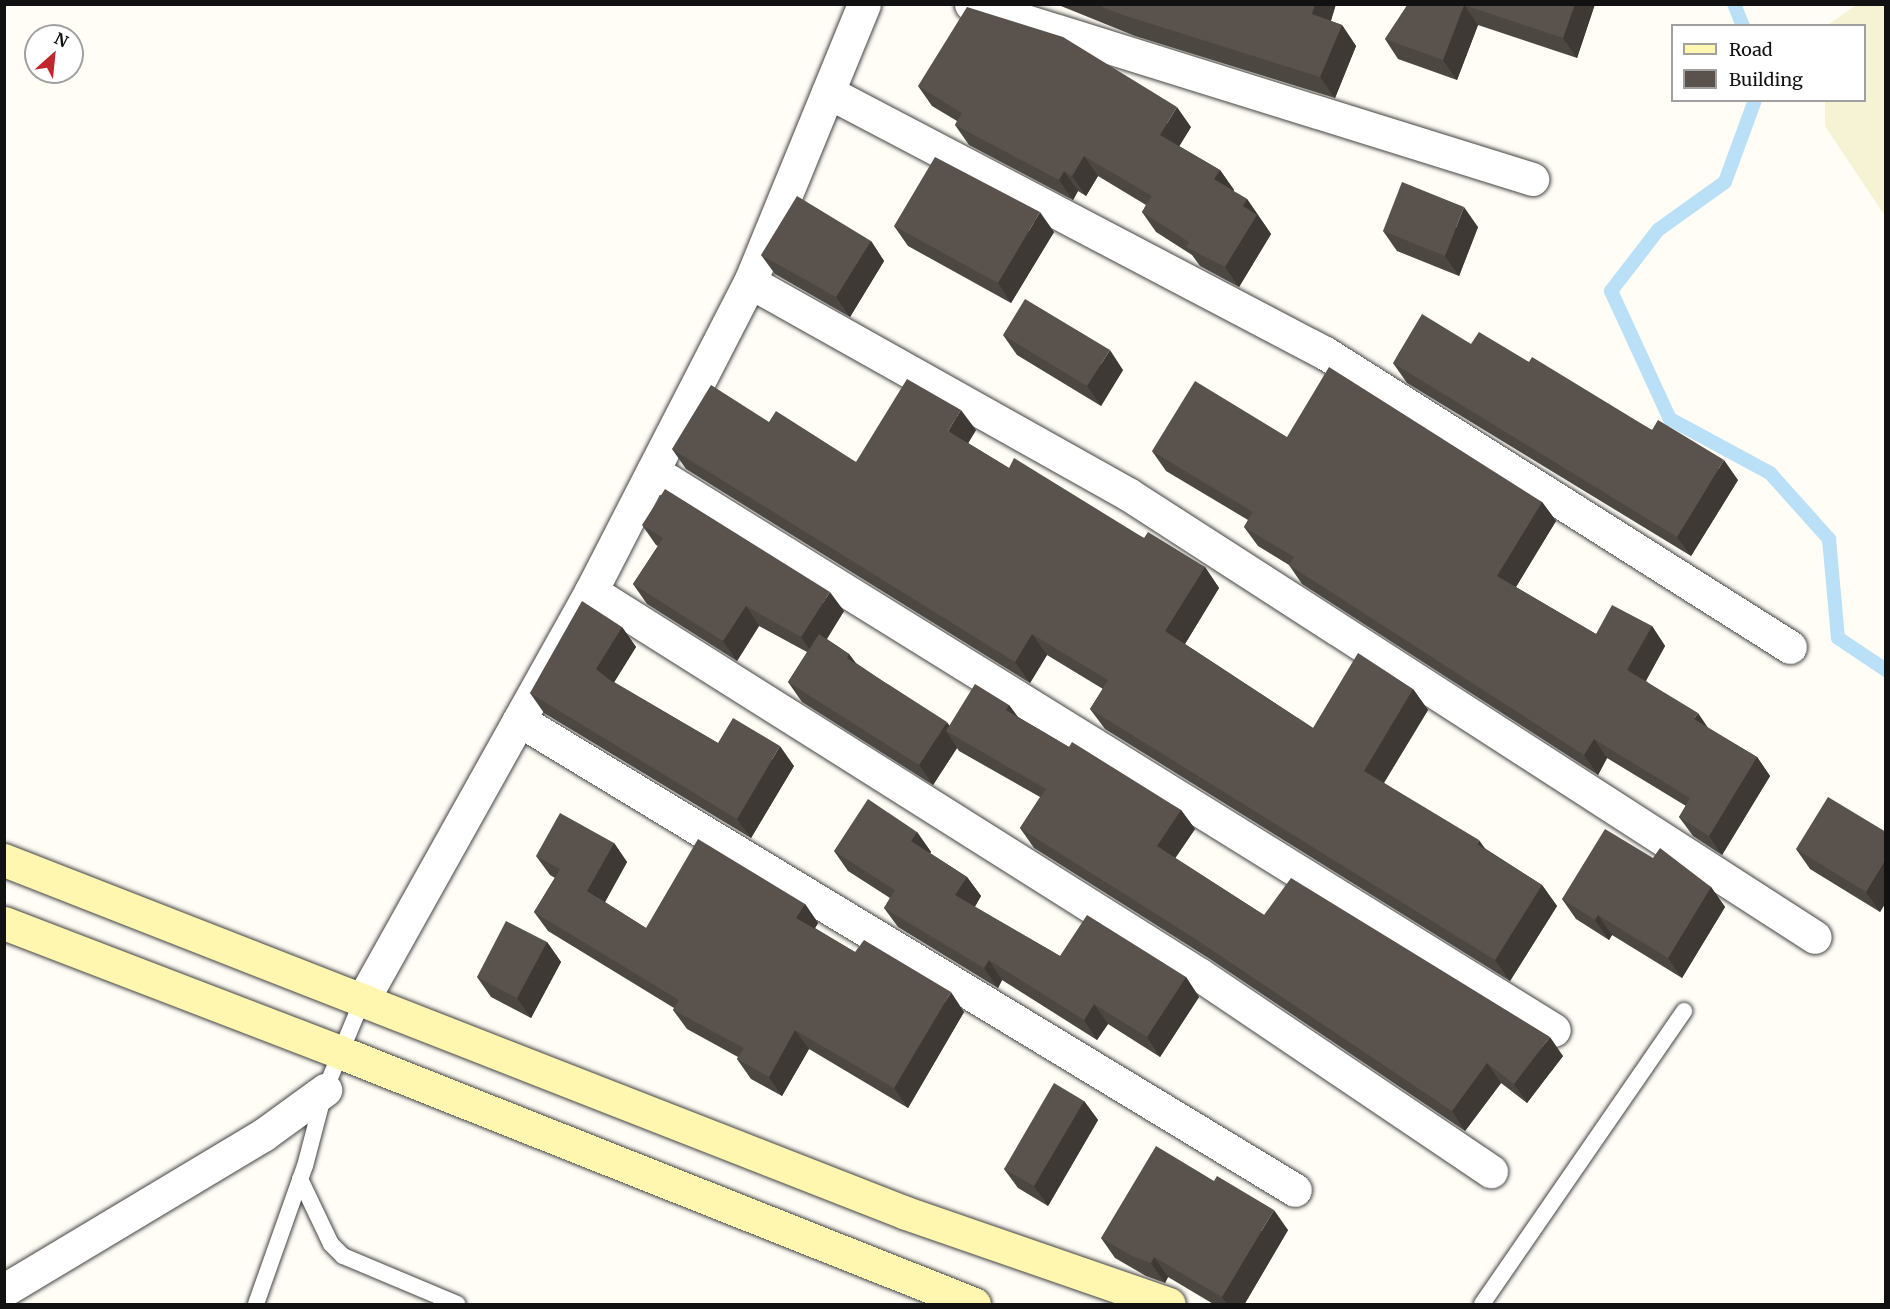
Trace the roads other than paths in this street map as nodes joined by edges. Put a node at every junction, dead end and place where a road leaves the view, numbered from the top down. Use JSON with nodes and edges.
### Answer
{"nodes":[{"id":1,"x":864,"y":4,"type":"edge"},
{"id":2,"x":971,"y":4,"type":"edge"},
{"id":3,"x":828,"y":92,"type":"junction"},
{"id":4,"x":1532,"y":179,"type":"dead end"},
{"id":5,"x":750,"y":282,"type":"junction"},
{"id":6,"x":653,"y":471,"type":"junction"},
{"id":7,"x":591,"y":591,"type":"junction"},
{"id":8,"x":1790,"y":647,"type":"dead end"},
{"id":9,"x":519,"y":720,"type":"junction"},
{"id":10,"x":4,"y":860,"type":"edge"},
{"id":11,"x":4,"y":923,"type":"edge"},
{"id":12,"x":1815,"y":938,"type":"dead end"},
{"id":13,"x":362,"y":1000,"type":"junction"},
{"id":14,"x":1684,"y":1011,"type":"dead end"},
{"id":15,"x":1554,"y":1030,"type":"dead end"},
{"id":16,"x":342,"y":1053,"type":"junction"},
{"id":17,"x":324,"y":1090,"type":"junction"},
{"id":18,"x":1491,"y":1171,"type":"dead end"},
{"id":19,"x":300,"y":1179,"type":"junction"},
{"id":20,"x":1295,"y":1190,"type":"dead end"},
{"id":21,"x":4,"y":1290,"type":"edge"},
{"id":22,"x":256,"y":1305,"type":"edge"},
{"id":23,"x":456,"y":1305,"type":"edge"},
{"id":24,"x":974,"y":1305,"type":"edge"},
{"id":25,"x":1168,"y":1305,"type":"edge"},
{"id":26,"x":1482,"y":1305,"type":"edge"}],
"edges":[{"from":1,"to":3,"type":"street"},
{"from":2,"to":4,"type":"street"},
{"from":3,"to":5,"type":"street"},
{"from":3,"to":8,"type":"street"},
{"from":5,"to":6,"type":"street"},
{"from":5,"to":12,"type":"street"},
{"from":6,"to":7,"type":"street"},
{"from":6,"to":15,"type":"street"},
{"from":7,"to":9,"type":"street"},
{"from":7,"to":18,"type":"street"},
{"from":9,"to":13,"type":"street"},
{"from":9,"to":20,"type":"street"},
{"from":10,"to":13,"type":"main road"},
{"from":11,"to":16,"type":"main road"},
{"from":13,"to":16,"type":"lane"},
{"from":13,"to":25,"type":"main road"},
{"from":14,"to":26,"type":"lane"},
{"from":16,"to":17,"type":"lane"},
{"from":16,"to":24,"type":"main road"},
{"from":17,"to":19,"type":"lane"},
{"from":17,"to":21,"type":"street"},
{"from":19,"to":22,"type":"lane"},
{"from":19,"to":23,"type":"lane"}]}
